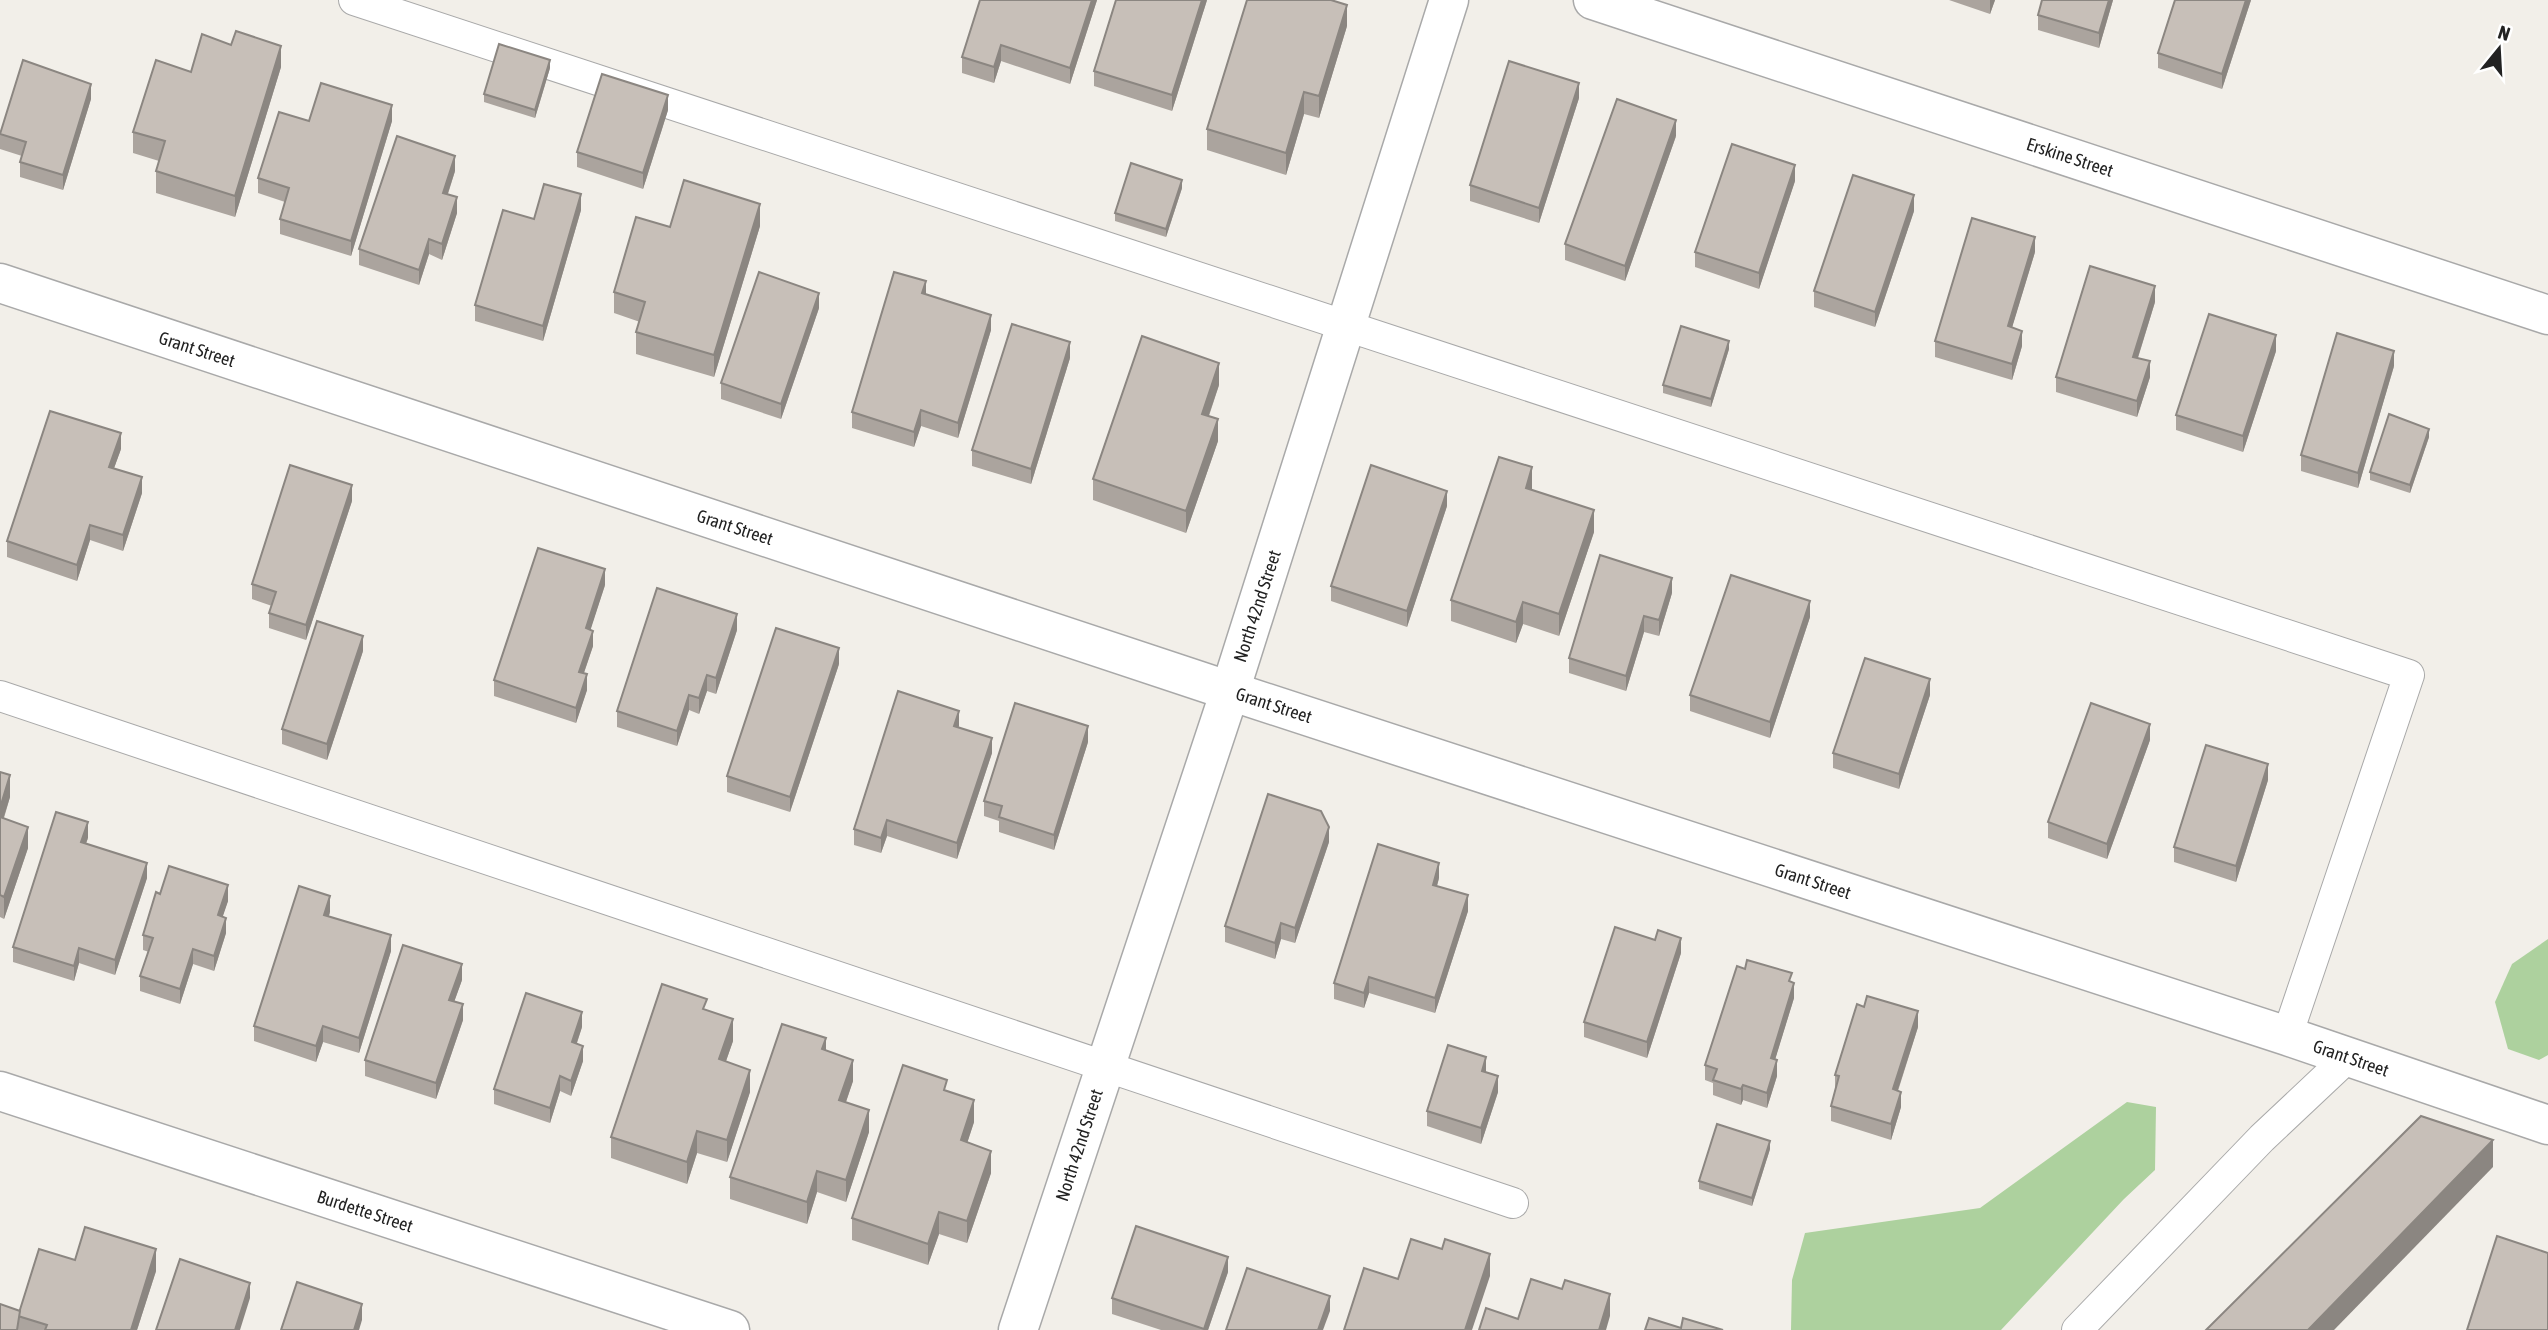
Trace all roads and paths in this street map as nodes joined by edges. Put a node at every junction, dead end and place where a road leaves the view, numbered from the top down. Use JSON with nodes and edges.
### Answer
{"nodes":[{"id":1,"x":354,"y":0,"type":"edge"},
{"id":2,"x":1449,"y":0,"type":"edge"},
{"id":3,"x":1592,"y":0,"type":"edge"},
{"id":4,"x":0,"y":283,"type":"edge"},
{"id":5,"x":2548,"y":315,"type":"edge"},
{"id":6,"x":1346,"y":325,"type":"junction"},
{"id":7,"x":1230,"y":691,"type":"junction"},
{"id":8,"x":0,"y":696,"type":"edge"},
{"id":9,"x":2287,"y":1036,"type":"junction"},
{"id":10,"x":2347,"y":1058,"type":"junction"},
{"id":11,"x":1105,"y":1066,"type":"junction"},
{"id":12,"x":0,"y":1091,"type":"edge"},
{"id":13,"x":2548,"y":1125,"type":"edge"},
{"id":14,"x":1513,"y":1203,"type":"dead end"},
{"id":15,"x":730,"y":1330,"type":"edge"},
{"id":16,"x":1018,"y":1330,"type":"edge"},
{"id":17,"x":2077,"y":1330,"type":"edge"}],
"edges":[{"from":1,"to":6,"type":"lane"},
{"from":2,"to":6,"type":"street","name":"North 42nd Street"},
{"from":3,"to":5,"type":"street","name":"Erskine Street"},
{"from":4,"to":7,"type":"street","name":"Grant Street"},
{"from":6,"to":7,"type":"street","name":"North 42nd Street"},
{"from":6,"to":9,"type":"lane"},
{"from":7,"to":9,"type":"street","name":"Grant Street"},
{"from":7,"to":11,"type":"street","name":"North 42nd Street"},
{"from":8,"to":11,"type":"lane"},
{"from":9,"to":10,"type":"street","name":"Grant Street"},
{"from":10,"to":13,"type":"street","name":"Grant Street"},
{"from":10,"to":17,"type":"lane"},
{"from":11,"to":14,"type":"lane"},
{"from":11,"to":16,"type":"street","name":"North 42nd Street"},
{"from":12,"to":15,"type":"street","name":"Burdette Street"}]}
